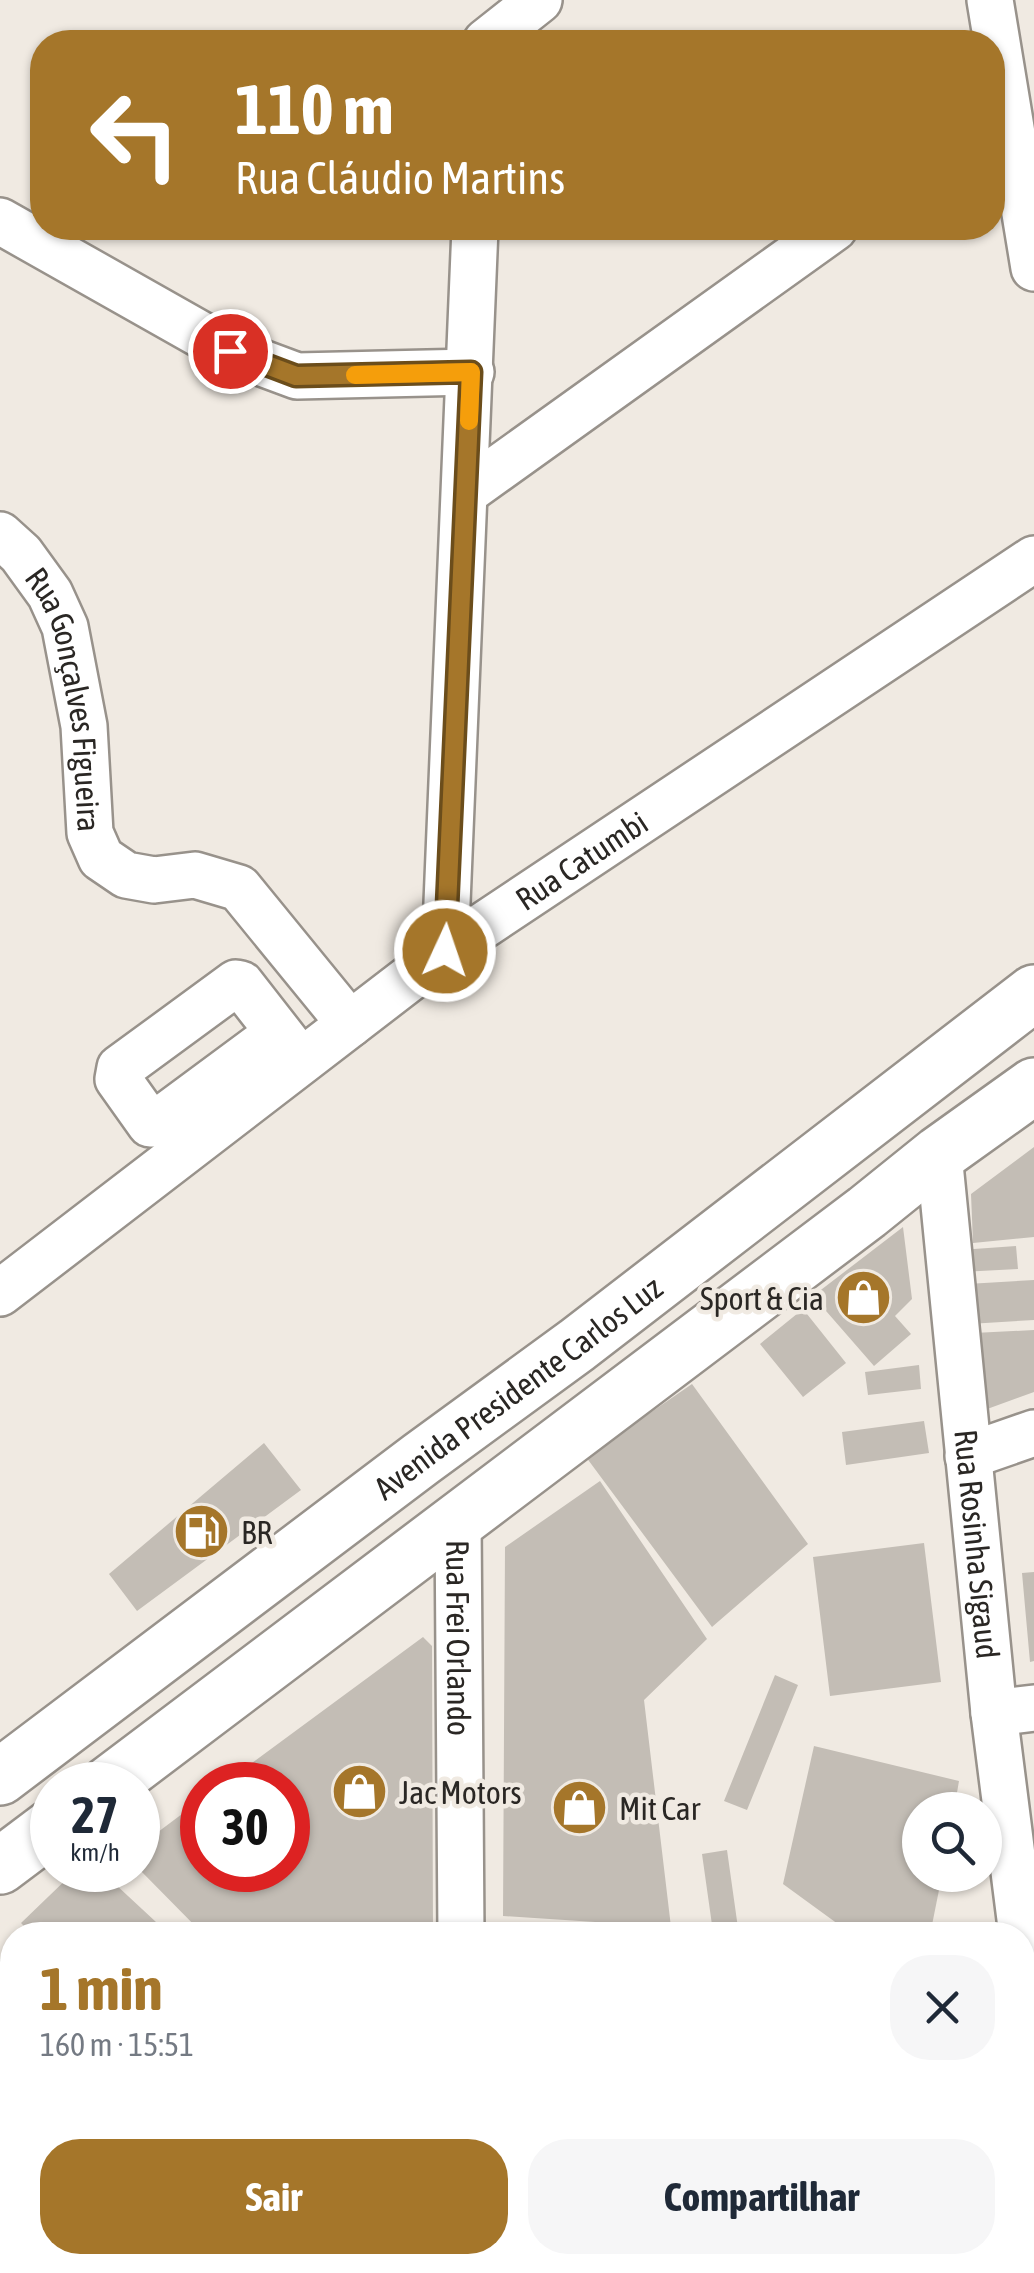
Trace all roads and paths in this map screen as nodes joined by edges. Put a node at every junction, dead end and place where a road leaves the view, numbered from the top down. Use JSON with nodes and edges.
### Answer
{"nodes":[{"id":1,"x":482,"y":0,"type":"edge"},
{"id":2,"x":539,"y":0,"type":"edge"},
{"id":3,"x":990,"y":0,"type":"edge"},
{"id":4,"x":483,"y":30,"type":"edge"},
{"id":5,"x":499,"y":30,"type":"edge"},
{"id":6,"x":996,"y":30,"type":"edge"},
{"id":7,"x":1005,"y":71,"type":"edge"},
{"id":8,"x":1011,"y":100,"type":"edge"},
{"id":9,"x":0,"y":221,"type":"edge"},
{"id":10,"x":30,"y":238,"type":"edge"},
{"id":11,"x":34,"y":240,"type":"edge"},
{"id":12,"x":475,"y":240,"type":"edge"},
{"id":13,"x":817,"y":240,"type":"edge"},
{"id":14,"x":1034,"y":268,"type":"edge"},
{"id":15,"x":471,"y":372,"type":"junction"},
{"id":16,"x":466,"y":491,"type":"junction"},
{"id":17,"x":0,"y":535,"type":"edge"},
{"id":18,"x":1034,"y":559,"type":"edge"},
{"id":19,"x":445,"y":951,"type":"junction"},
{"id":20,"x":1034,"y":993,"type":"edge"},
{"id":21,"x":350,"y":1024,"type":"junction"},
{"id":22,"x":930,"y":1072,"type":"junction"},
{"id":23,"x":1033,"y":1088,"type":"edge"},
{"id":24,"x":939,"y":1154,"type":"junction"},
{"id":25,"x":0,"y":1293,"type":"edge"},
{"id":26,"x":1034,"y":1432,"type":"edge"},
{"id":27,"x":968,"y":1456,"type":"junction"},
{"id":28,"x":458,"y":1520,"type":"junction"},
{"id":29,"x":1014,"y":1710,"type":"edge"},
{"id":30,"x":138,"y":1762,"type":"edge"},
{"id":31,"x":0,"y":1777,"type":"edge"},
{"id":32,"x":30,"y":1844,"type":"edge"},
{"id":33,"x":0,"y":1866,"type":"edge"},
{"id":34,"x":461,"y":1922,"type":"edge"},
{"id":35,"x":1021,"y":1922,"type":"edge"}],
"edges":[{"from":1,"to":4,"type":"street"},
{"from":2,"to":5,"type":"street"},
{"from":3,"to":6,"type":"street"},
{"from":7,"to":8,"type":"street"},
{"from":8,"to":14,"type":"street"},
{"from":9,"to":10,"type":"street"},
{"from":11,"to":15,"type":"street"},
{"from":12,"to":15,"type":"street"},
{"from":13,"to":16,"type":"street"},
{"from":15,"to":16,"type":"street"},
{"from":16,"to":19,"type":"street"},
{"from":17,"to":21,"type":"street","name":"Rua Gonçalves Figueira"},
{"from":18,"to":19,"type":"street","name":"Rua Catumbi"},
{"from":19,"to":21,"type":"street","name":"Rua Catumbi"},
{"from":20,"to":22,"type":"main road","name":"Avenida Presidente Carlos Luz"},
{"from":21,"to":25,"type":"street","name":"Rua Catumbi"},
{"from":22,"to":24,"type":"main road"},
{"from":22,"to":31,"type":"main road","name":"Avenida Presidente Carlos Luz"},
{"from":23,"to":24,"type":"main road"},
{"from":24,"to":27,"type":"street","name":"Rua Rosinha Sigaud"},
{"from":24,"to":28,"type":"main road"},
{"from":26,"to":27,"type":"street"},
{"from":27,"to":29,"type":"street","name":"Rua Rosinha Sigaud"},
{"from":28,"to":30,"type":"main road"},
{"from":28,"to":34,"type":"street","name":"Rua Frei Orlando"},
{"from":29,"to":35,"type":"street","name":"Rua Rosinha Sigaud"},
{"from":32,"to":33,"type":"main road"}]}
